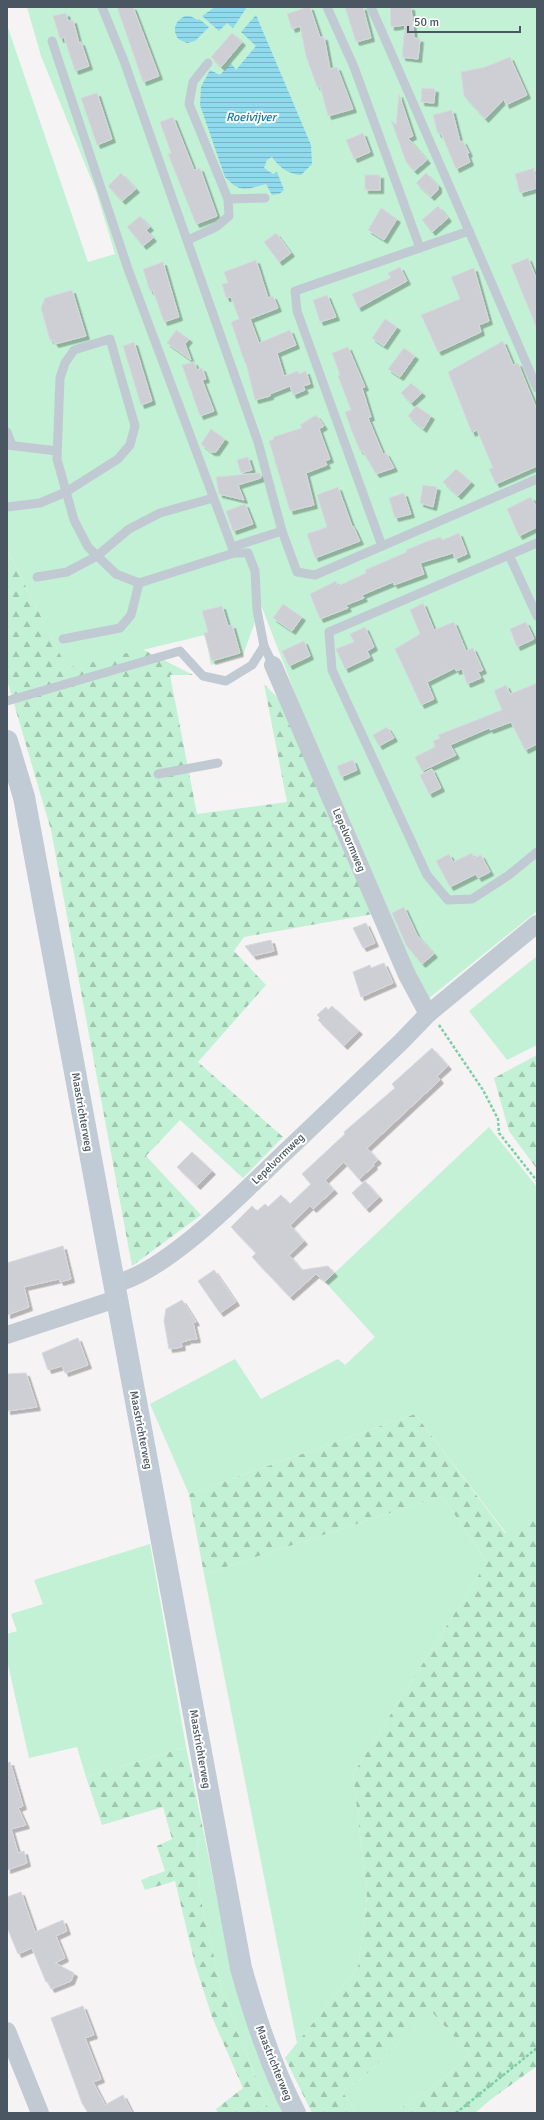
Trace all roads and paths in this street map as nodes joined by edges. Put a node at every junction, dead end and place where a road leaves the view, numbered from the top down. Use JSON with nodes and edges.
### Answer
{"nodes":[{"id":1,"x":102,"y":7,"type":"edge"},
{"id":2,"x":328,"y":7,"type":"edge"},
{"id":3,"x":371,"y":7,"type":"edge"},
{"id":4,"x":52,"y":41,"type":"dead end"},
{"id":5,"x":208,"y":63,"type":"dead end"},
{"id":6,"x":265,"y":198,"type":"dead end"},
{"id":7,"x":228,"y":199,"type":"junction"},
{"id":8,"x":469,"y":231,"type":"junction"},
{"id":9,"x":188,"y":240,"type":"junction"},
{"id":10,"x":420,"y":248,"type":"junction"},
{"id":11,"x":537,"y":388,"type":"edge"},
{"id":12,"x":7,"y":432,"type":"edge"},
{"id":13,"x":10,"y":445,"type":"edge"},
{"id":14,"x":57,"y":450,"type":"junction"},
{"id":15,"x":537,"y":479,"type":"edge"},
{"id":16,"x":66,"y":492,"type":"junction"},
{"id":17,"x":214,"y":498,"type":"junction"},
{"id":18,"x":7,"y":507,"type":"edge"},
{"id":19,"x":282,"y":531,"type":"junction"},
{"id":20,"x":537,"y":543,"type":"edge"},
{"id":21,"x":382,"y":546,"type":"junction"},
{"id":22,"x":233,"y":550,"type":"junction"},
{"id":23,"x":97,"y":556,"type":"junction"},
{"id":24,"x":510,"y":556,"type":"junction"},
{"id":25,"x":38,"y":577,"type":"dead end"},
{"id":26,"x":139,"y":583,"type":"junction"},
{"id":27,"x":537,"y":616,"type":"edge"},
{"id":28,"x":63,"y":639,"type":"dead end"},
{"id":29,"x":264,"y":646,"type":"junction"},
{"id":30,"x":273,"y":665,"type":"joint"},
{"id":31,"x":7,"y":700,"type":"edge"},
{"id":32,"x":7,"y":741,"type":"edge"},
{"id":33,"x":218,"y":763,"type":"dead end"},
{"id":34,"x":158,"y":774,"type":"dead end"},
{"id":35,"x":537,"y":852,"type":"edge"},
{"id":36,"x":537,"y":924,"type":"edge"},
{"id":37,"x":428,"y":1014,"type":"junction"},
{"id":38,"x":537,"y":1181,"type":"edge"},
{"id":39,"x":115,"y":1292,"type":"junction"},
{"id":40,"x":7,"y":1335,"type":"edge"},
{"id":41,"x":7,"y":2032,"type":"edge"},
{"id":42,"x":537,"y":2048,"type":"edge"},
{"id":43,"x":40,"y":2113,"type":"edge"},
{"id":44,"x":295,"y":2113,"type":"edge"},
{"id":45,"x":456,"y":2113,"type":"edge"}],
"edges":[{"from":1,"to":9,"type":"lane"},
{"from":2,"to":10,"type":"lane"},
{"from":3,"to":8,"type":"lane"},
{"from":4,"to":17,"type":"lane"},
{"from":5,"to":7,"type":"lane"},
{"from":6,"to":7,"type":"lane"},
{"from":7,"to":9,"type":"lane"},
{"from":8,"to":10,"type":"lane"},
{"from":8,"to":11,"type":"lane"},
{"from":9,"to":19,"type":"lane"},
{"from":10,"to":21,"type":"lane"},
{"from":12,"to":13,"type":"lane"},
{"from":13,"to":14,"type":"lane"},
{"from":14,"to":16,"type":"lane"},
{"from":14,"to":16,"type":"lane"},
{"from":15,"to":21,"type":"lane"},
{"from":16,"to":18,"type":"lane"},
{"from":16,"to":23,"type":"lane"},
{"from":17,"to":22,"type":"lane"},
{"from":17,"to":23,"type":"lane"},
{"from":19,"to":21,"type":"lane"},
{"from":19,"to":22,"type":"lane"},
{"from":20,"to":24,"type":"lane"},
{"from":22,"to":26,"type":"lane"},
{"from":22,"to":29,"type":"lane"},
{"from":23,"to":25,"type":"lane"},
{"from":23,"to":26,"type":"lane"},
{"from":24,"to":27,"type":"lane"},
{"from":24,"to":35,"type":"lane"},
{"from":26,"to":28,"type":"lane"},
{"from":29,"to":30,"type":"lane"},
{"from":29,"to":31,"type":"lane"},
{"from":30,"to":37,"type":"street","name":"Lepelvormweg"},
{"from":32,"to":39,"type":"main road","name":"Maastrichterweg"},
{"from":33,"to":34,"type":"lane"},
{"from":36,"to":37,"type":"street","name":"Lepelvormweg"},
{"from":37,"to":38,"type":"path"},
{"from":37,"to":39,"type":"street","name":"Lepelvormweg"},
{"from":39,"to":40,"type":"street","name":"Lepelvormweg"},
{"from":39,"to":44,"type":"main road","name":"Maastrichterweg"},
{"from":41,"to":43,"type":"street"},
{"from":42,"to":45,"type":"path"}]}
